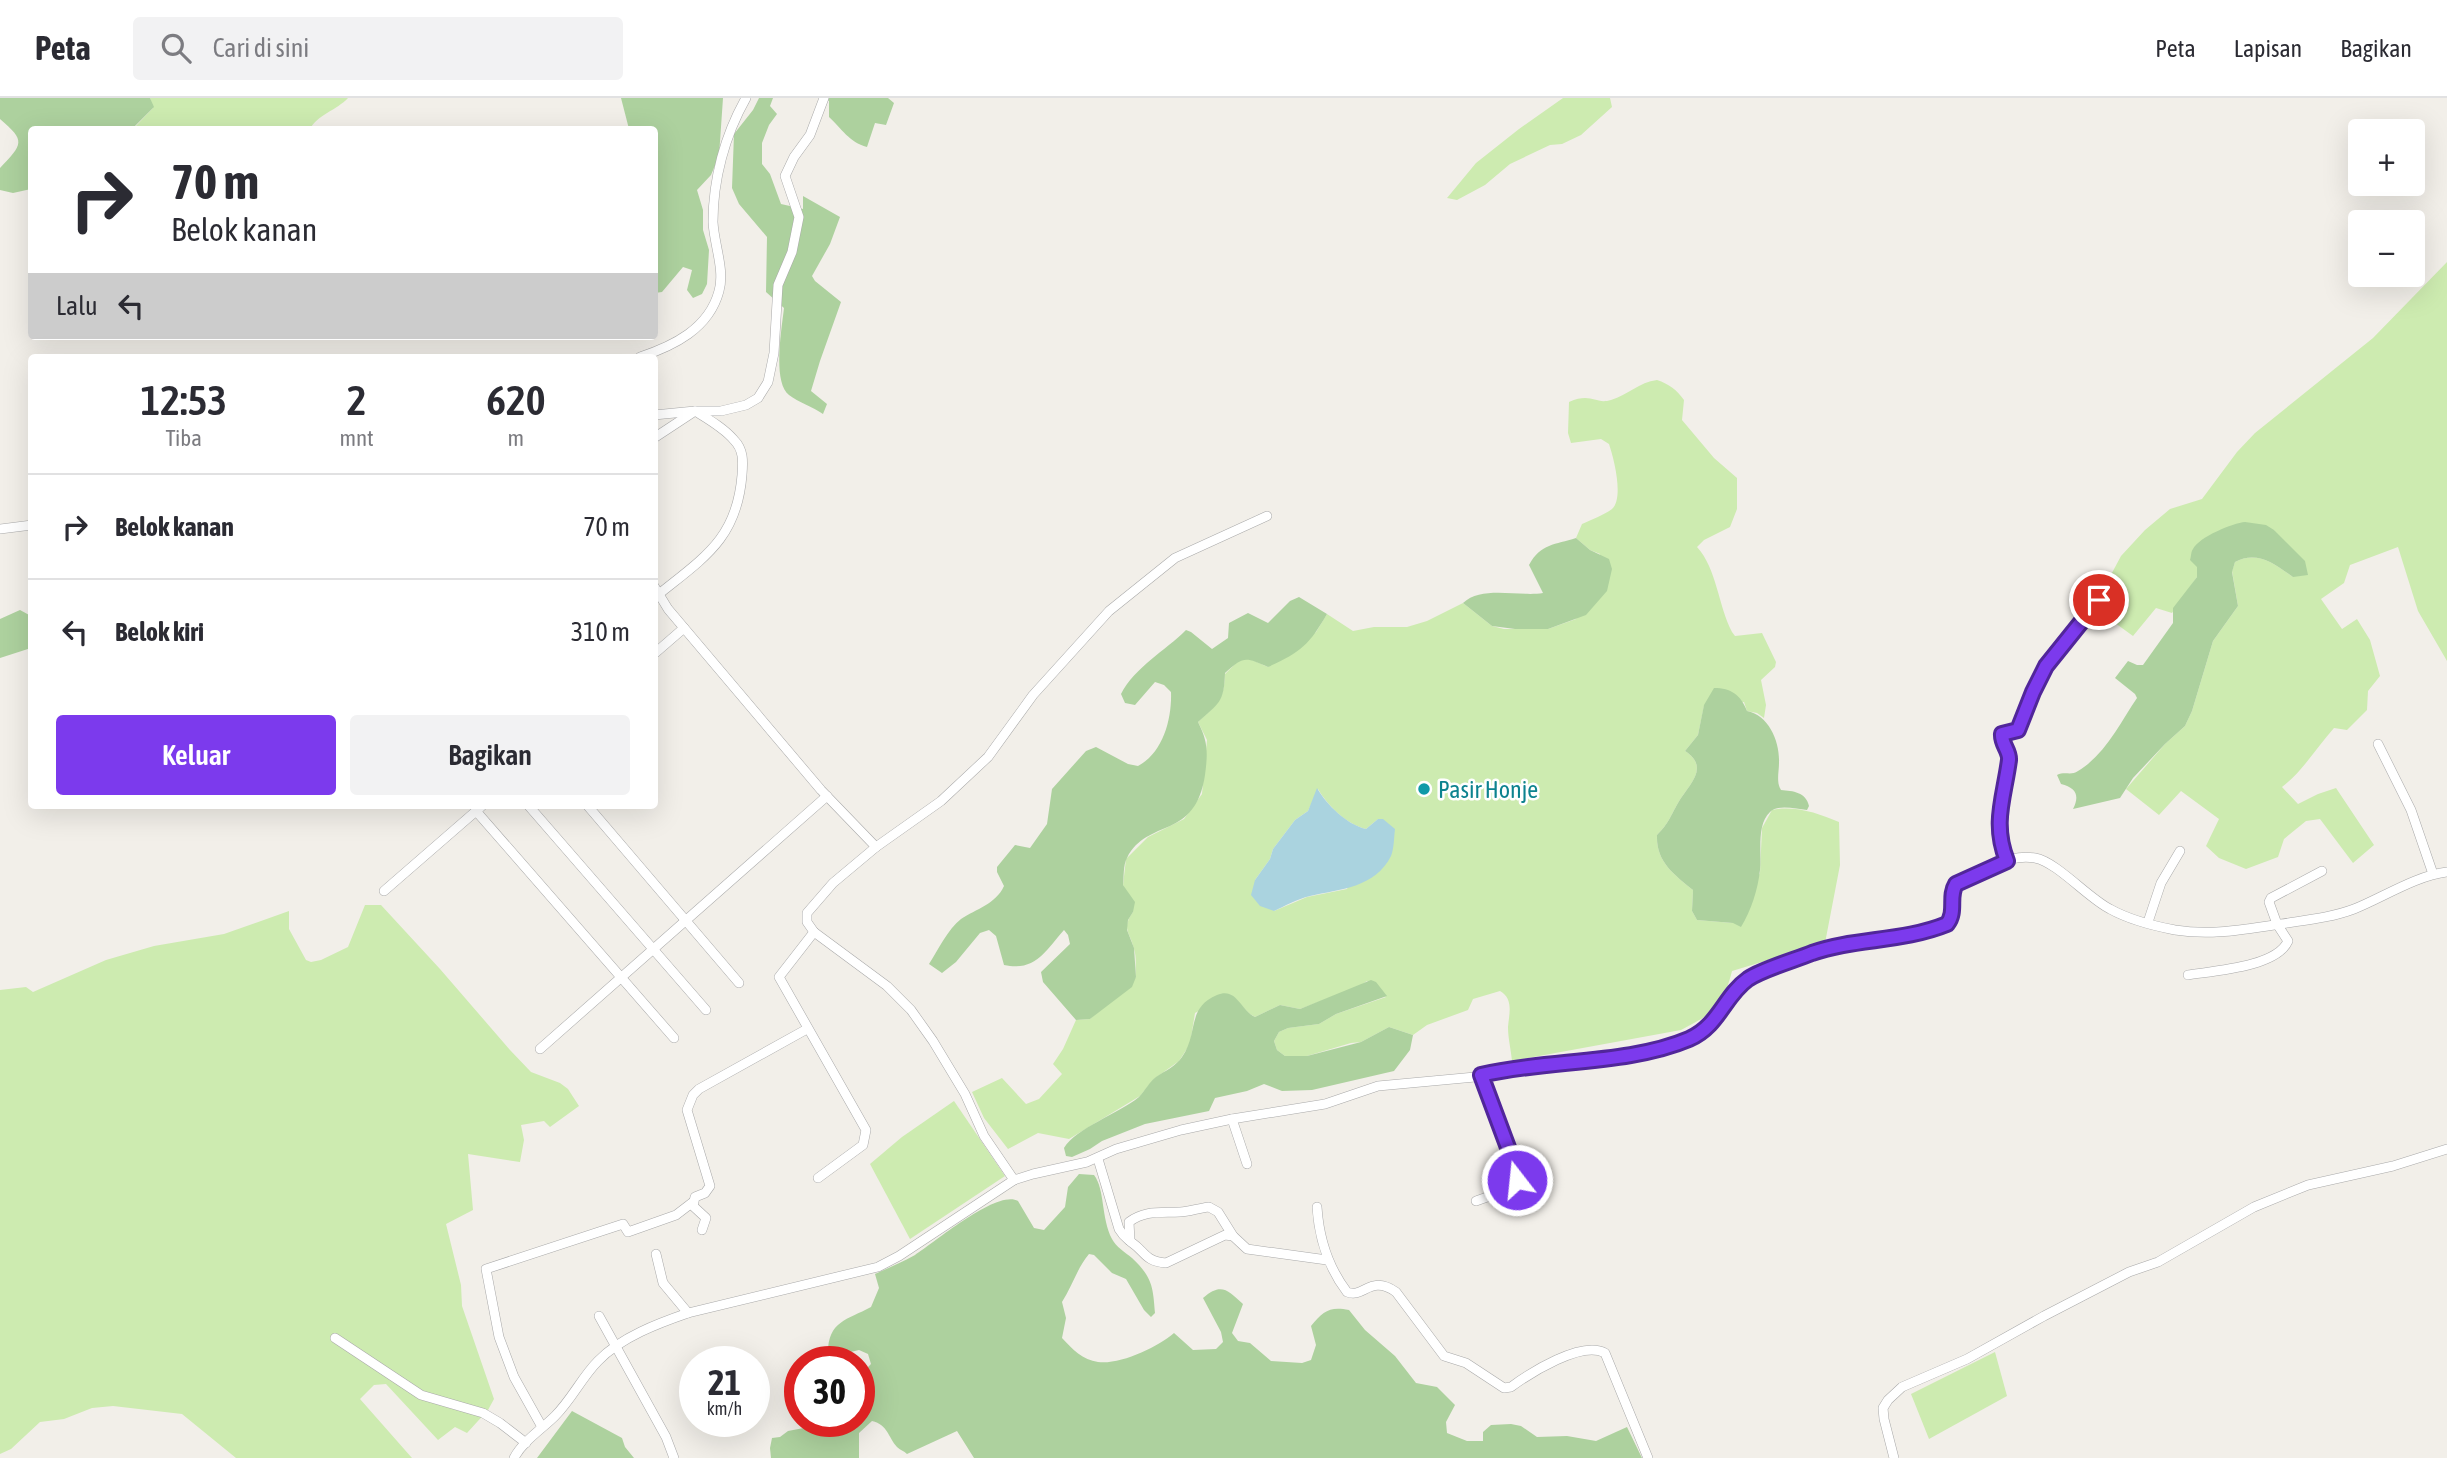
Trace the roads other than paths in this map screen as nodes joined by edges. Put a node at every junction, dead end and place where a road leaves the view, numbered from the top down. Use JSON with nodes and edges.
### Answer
{"nodes":[{"id":1,"x":746,"y":98,"type":"edge"},
{"id":2,"x":824,"y":98,"type":"edge"},
{"id":3,"x":647,"y":354,"type":"edge"},
{"id":4,"x":695,"y":411,"type":"junction"},
{"id":5,"x":658,"y":415,"type":"edge"},
{"id":6,"x":658,"y":435,"type":"edge"},
{"id":7,"x":1267,"y":516,"type":"dead end"},
{"id":8,"x":28,"y":525,"type":"edge"},
{"id":9,"x":0,"y":528,"type":"edge"},
{"id":10,"x":658,"y":589,"type":"edge"},
{"id":11,"x":2106,"y":591,"type":"dead end"},
{"id":12,"x":658,"y":592,"type":"edge"},
{"id":13,"x":684,"y":628,"type":"junction"},
{"id":14,"x":658,"y":651,"type":"edge"},
{"id":15,"x":2378,"y":744,"type":"dead end"},
{"id":16,"x":827,"y":796,"type":"junction"},
{"id":17,"x":479,"y":809,"type":"edge"},
{"id":18,"x":481,"y":809,"type":"edge"},
{"id":19,"x":532,"y":809,"type":"edge"},
{"id":20,"x":590,"y":809,"type":"edge"},
{"id":21,"x":876,"y":847,"type":"junction"},
{"id":22,"x":2180,"y":851,"type":"dead end"},
{"id":23,"x":2007,"y":861,"type":"junction"},
{"id":24,"x":2322,"y":872,"type":"dead end"},
{"id":25,"x":2447,"y":872,"type":"edge"},
{"id":26,"x":2432,"y":874,"type":"junction"},
{"id":27,"x":384,"y":891,"type":"dead end"},
{"id":28,"x":686,"y":920,"type":"junction"},
{"id":29,"x":2148,"y":922,"type":"junction"},
{"id":30,"x":2277,"y":924,"type":"junction"},
{"id":31,"x":814,"y":932,"type":"junction"},
{"id":32,"x":654,"y":949,"type":"junction"},
{"id":33,"x":2188,"y":975,"type":"dead end"},
{"id":34,"x":621,"y":977,"type":"junction"},
{"id":35,"x":739,"y":983,"type":"dead end"},
{"id":36,"x":706,"y":1010,"type":"dead end"},
{"id":37,"x":807,"y":1029,"type":"junction"},
{"id":38,"x":674,"y":1038,"type":"dead end"},
{"id":39,"x":540,"y":1049,"type":"dead end"},
{"id":40,"x":1481,"y":1075,"type":"junction"},
{"id":41,"x":1232,"y":1119,"type":"junction"},
{"id":42,"x":2447,"y":1149,"type":"edge"},
{"id":43,"x":1098,"y":1159,"type":"junction"},
{"id":44,"x":1247,"y":1164,"type":"dead end"},
{"id":45,"x":818,"y":1178,"type":"dead end"},
{"id":46,"x":1014,"y":1180,"type":"junction"},
{"id":47,"x":1476,"y":1200,"type":"dead end"},
{"id":48,"x":693,"y":1202,"type":"junction"},
{"id":49,"x":1317,"y":1207,"type":"dead end"},
{"id":50,"x":702,"y":1230,"type":"dead end"},
{"id":51,"x":1233,"y":1237,"type":"junction"},
{"id":52,"x":1130,"y":1241,"type":"junction"},
{"id":53,"x":656,"y":1254,"type":"dead end"},
{"id":54,"x":1327,"y":1261,"type":"junction"},
{"id":55,"x":688,"y":1312,"type":"junction"},
{"id":56,"x":599,"y":1316,"type":"dead end"},
{"id":57,"x":335,"y":1338,"type":"dead end"},
{"id":58,"x":615,"y":1347,"type":"junction"},
{"id":59,"x":542,"y":1427,"type":"junction"},
{"id":60,"x":526,"y":1443,"type":"junction"},
{"id":61,"x":514,"y":1458,"type":"edge"},
{"id":62,"x":674,"y":1458,"type":"edge"},
{"id":63,"x":1648,"y":1458,"type":"edge"},
{"id":64,"x":1894,"y":1458,"type":"edge"}],
"edges":[{"from":1,"to":3,"type":"street"},
{"from":2,"to":4,"type":"street"},
{"from":4,"to":5,"type":"street"},
{"from":4,"to":6,"type":"street"},
{"from":4,"to":10,"type":"street"},
{"from":7,"to":21,"type":"street"},
{"from":8,"to":9,"type":"street"},
{"from":11,"to":23,"type":"street"},
{"from":12,"to":13,"type":"street"},
{"from":13,"to":14,"type":"street"},
{"from":13,"to":16,"type":"street"},
{"from":15,"to":26,"type":"street"},
{"from":16,"to":21,"type":"street"},
{"from":16,"to":28,"type":"street"},
{"from":17,"to":27,"type":"street"},
{"from":18,"to":34,"type":"street"},
{"from":19,"to":32,"type":"street"},
{"from":20,"to":28,"type":"street"},
{"from":21,"to":31,"type":"street"},
{"from":22,"to":29,"type":"street"},
{"from":23,"to":29,"type":"street"},
{"from":23,"to":40,"type":"street"},
{"from":24,"to":30,"type":"street"},
{"from":25,"to":26,"type":"street"},
{"from":26,"to":30,"type":"street"},
{"from":28,"to":32,"type":"street"},
{"from":28,"to":35,"type":"street"},
{"from":29,"to":30,"type":"street"},
{"from":30,"to":33,"type":"street"},
{"from":31,"to":37,"type":"street"},
{"from":31,"to":46,"type":"street"},
{"from":32,"to":34,"type":"street"},
{"from":32,"to":36,"type":"street"},
{"from":34,"to":38,"type":"street"},
{"from":34,"to":39,"type":"street"},
{"from":37,"to":45,"type":"street"},
{"from":37,"to":48,"type":"street"},
{"from":40,"to":41,"type":"street"},
{"from":40,"to":47,"type":"street"},
{"from":41,"to":43,"type":"street"},
{"from":41,"to":44,"type":"street"},
{"from":42,"to":64,"type":"street"},
{"from":43,"to":46,"type":"street"},
{"from":43,"to":52,"type":"street"},
{"from":46,"to":55,"type":"street"},
{"from":48,"to":50,"type":"street"},
{"from":48,"to":59,"type":"street"},
{"from":49,"to":54,"type":"street"},
{"from":51,"to":52,"type":"street"},
{"from":51,"to":52,"type":"street"},
{"from":51,"to":54,"type":"street"},
{"from":53,"to":55,"type":"street"},
{"from":54,"to":63,"type":"street"},
{"from":55,"to":58,"type":"street"},
{"from":56,"to":58,"type":"street"},
{"from":57,"to":60,"type":"street"},
{"from":58,"to":59,"type":"street"},
{"from":58,"to":62,"type":"street"},
{"from":59,"to":60,"type":"street"},
{"from":60,"to":61,"type":"street"}]}
